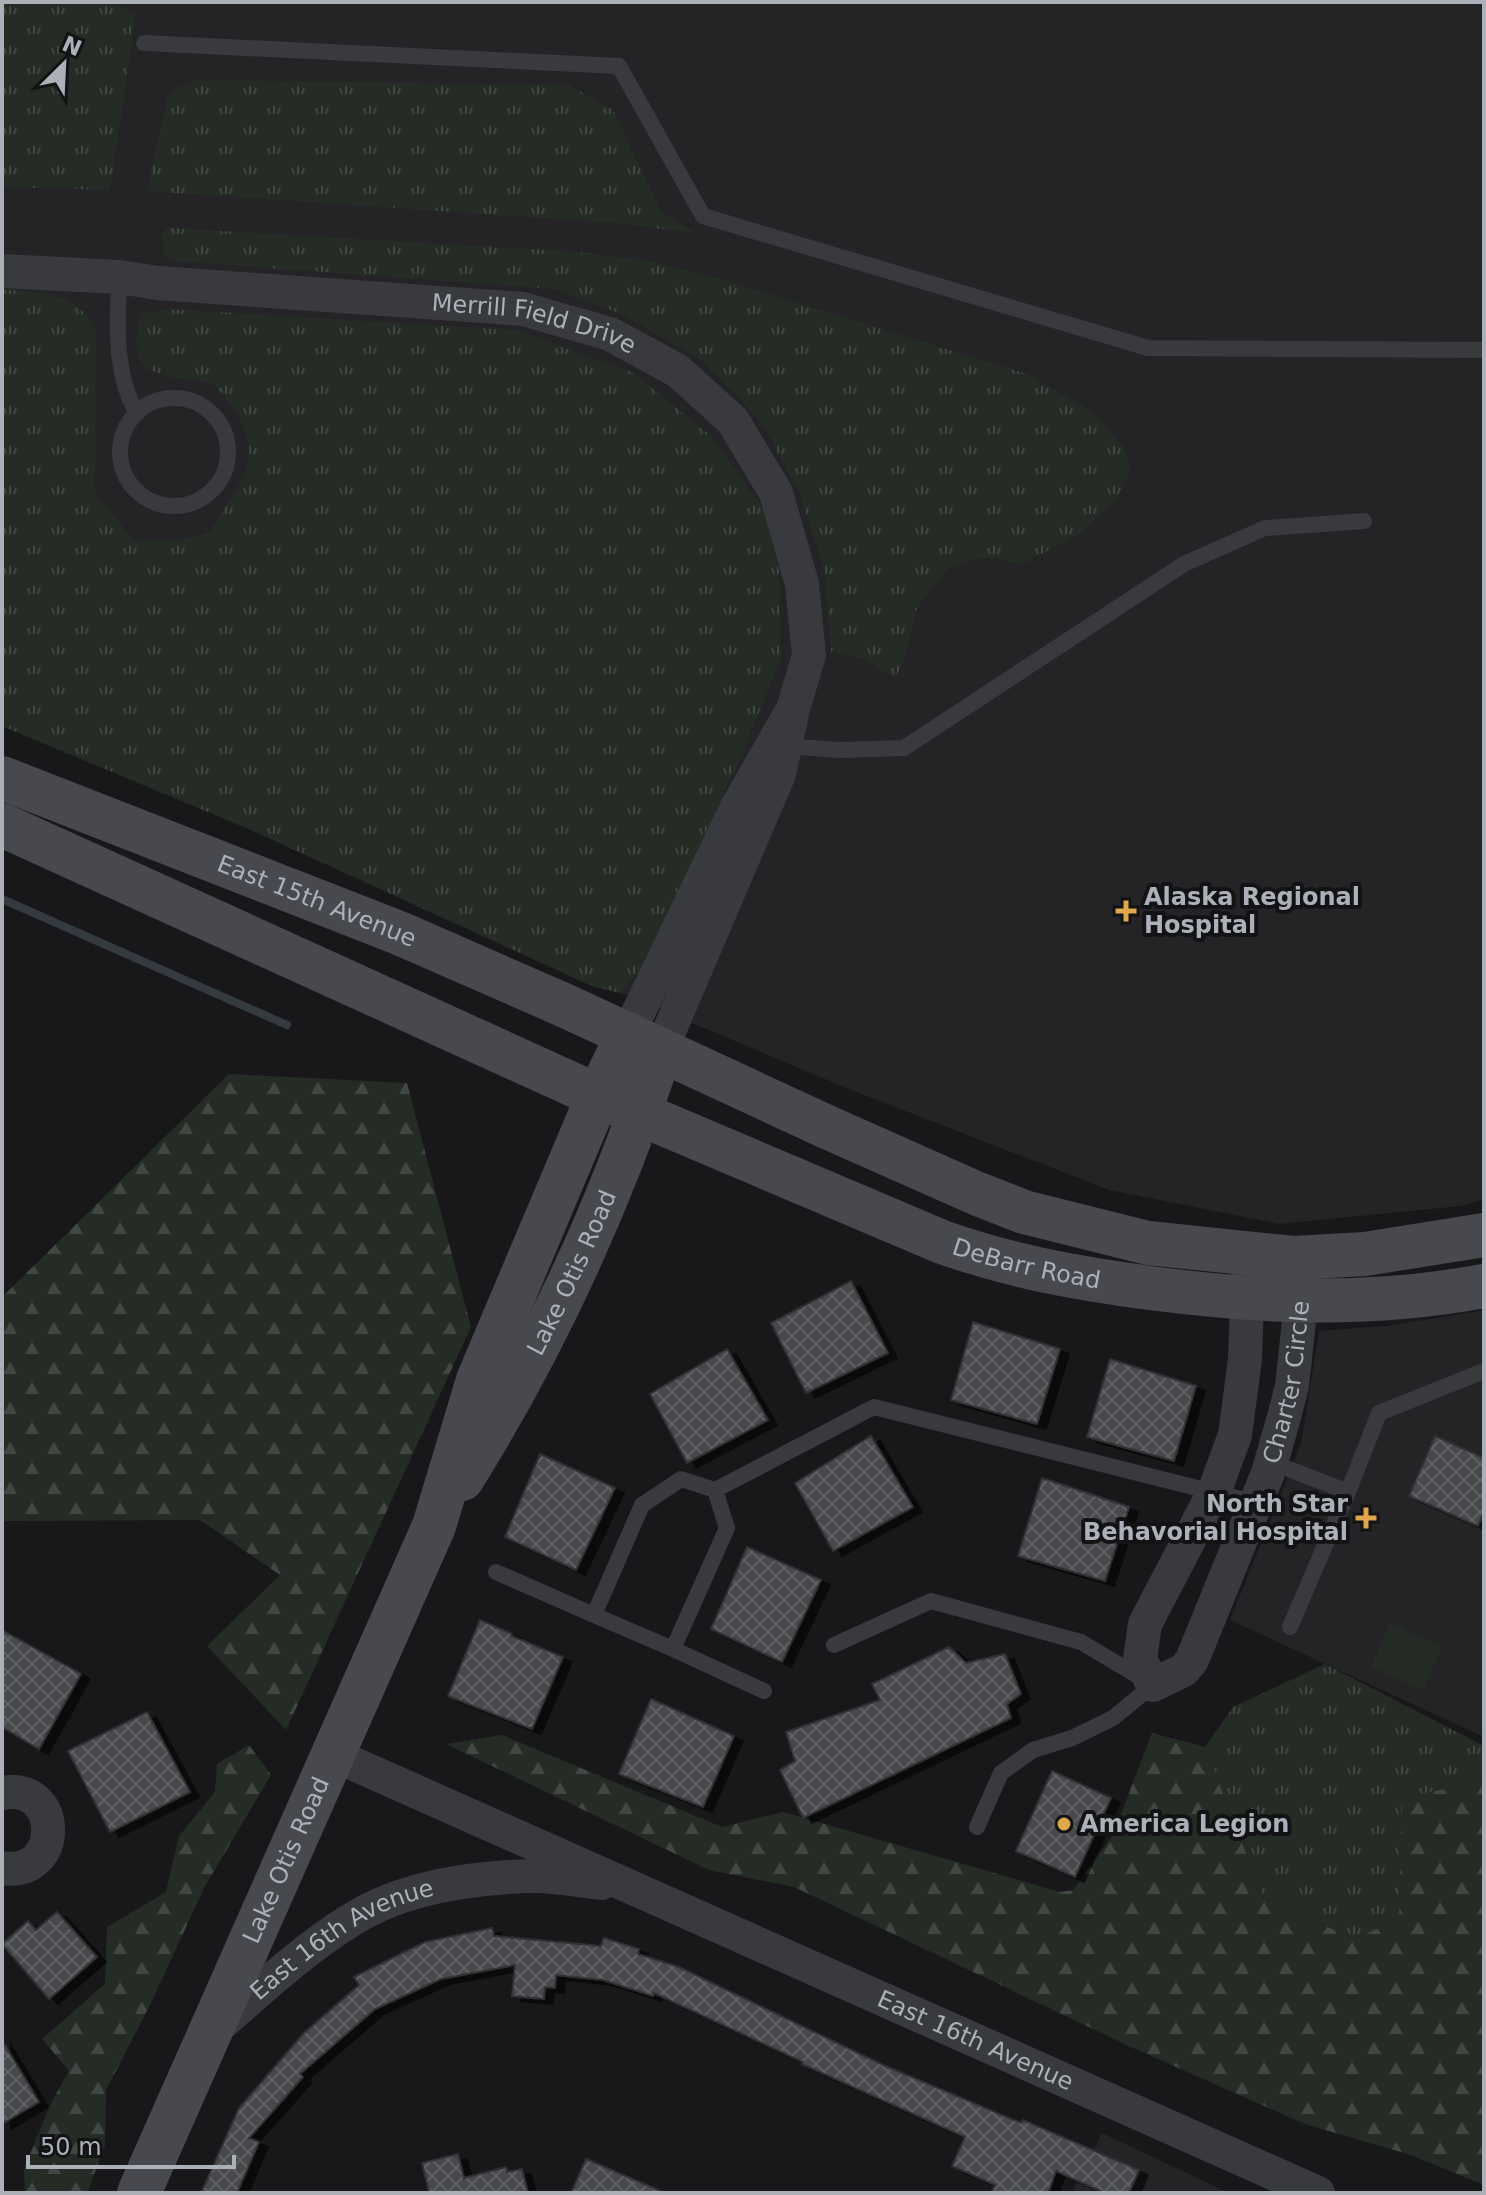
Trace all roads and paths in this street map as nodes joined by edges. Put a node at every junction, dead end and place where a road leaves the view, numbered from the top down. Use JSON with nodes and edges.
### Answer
{"nodes":[{"id":1,"x":144,"y":43,"type":"dead end"},
{"id":2,"x":2,"y":271,"type":"edge"},
{"id":3,"x":119,"y":277,"type":"junction"},
{"id":4,"x":1484,"y":350,"type":"edge"},
{"id":5,"x":136,"y":412,"type":"junction"},
{"id":6,"x":1364,"y":521,"type":"dead end"},
{"id":7,"x":793,"y":709,"type":"junction"},
{"id":8,"x":785,"y":746,"type":"junction"},
{"id":9,"x":2,"y":778,"type":"edge"},
{"id":10,"x":2,"y":825,"type":"edge"},
{"id":11,"x":644,"y":1042,"type":"junction"},
{"id":12,"x":598,"y":1096,"type":"junction"},
{"id":13,"x":640,"y":1114,"type":"junction"},
{"id":14,"x":1484,"y":1235,"type":"edge"},
{"id":15,"x":1248,"y":1254,"type":"junction"},
{"id":16,"x":1305,"y":1257,"type":"junction"},
{"id":17,"x":1484,"y":1286,"type":"edge"},
{"id":18,"x":1249,"y":1297,"type":"junction"},
{"id":19,"x":1302,"y":1301,"type":"junction"},
{"id":20,"x":1484,"y":1371,"type":"edge"},
{"id":21,"x":1271,"y":1462,"type":"junction"},
{"id":22,"x":715,"y":1490,"type":"junction"},
{"id":23,"x":1214,"y":1492,"type":"junction"},
{"id":24,"x":1348,"y":1492,"type":"junction"},
{"id":25,"x":1257,"y":1503,"type":"junction"},
{"id":26,"x":434,"y":1526,"type":"junction"},
{"id":27,"x":496,"y":1572,"type":"dead end"},
{"id":28,"x":594,"y":1615,"type":"junction"},
{"id":29,"x":1290,"y":1627,"type":"dead end"},
{"id":30,"x":834,"y":1645,"type":"dead end"},
{"id":31,"x":673,"y":1649,"type":"junction"},
{"id":32,"x":1153,"y":1685,"type":"junction"},
{"id":33,"x":764,"y":1691,"type":"dead end"},
{"id":34,"x":334,"y":1755,"type":"junction"},
{"id":35,"x":2,"y":1793,"type":"edge"},
{"id":36,"x":977,"y":1827,"type":"dead end"},
{"id":37,"x":2,"y":1868,"type":"edge"},
{"id":38,"x":633,"y":1886,"type":"junction"},
{"id":39,"x":210,"y":2034,"type":"junction"},
{"id":40,"x":1303,"y":2190,"type":"edge"},
{"id":41,"x":139,"y":2193,"type":"edge"}],
"edges":[{"from":1,"to":4,"type":"lane"},
{"from":2,"to":3,"type":"street","name":"Merrill Field Drive"},
{"from":3,"to":5,"type":"lane"},
{"from":3,"to":7,"type":"street","name":"Merrill Field Drive"},
{"from":5,"to":5,"type":"lane"},
{"from":6,"to":8,"type":"lane"},
{"from":7,"to":8,"type":"street","name":"Merrill Field Drive"},
{"from":7,"to":11,"type":"street","name":"Merrill Field Drive"},
{"from":8,"to":11,"type":"street","name":"Merrill Field Drive"},
{"from":9,"to":11,"type":"main road","name":"East 15th Avenue"},
{"from":10,"to":12,"type":"main road"},
{"from":11,"to":12,"type":"main road","name":"Lake Otis Road"},
{"from":11,"to":13,"type":"main road","name":"Lake Otis Road"},
{"from":11,"to":15,"type":"main road","name":"DeBarr Road"},
{"from":12,"to":13,"type":"main road","name":"DeBarr Road"},
{"from":12,"to":26,"type":"main road","name":"Lake Otis Road"},
{"from":13,"to":18,"type":"main road","name":"DeBarr Road"},
{"from":13,"to":26,"type":"main road","name":"Lake Otis Road"},
{"from":14,"to":16,"type":"main road","name":"DeBarr Road"},
{"from":15,"to":16,"type":"main road","name":"DeBarr Road"},
{"from":15,"to":18,"type":"street","name":"Charter Circle"},
{"from":16,"to":19,"type":"street","name":"Charter Circle"},
{"from":17,"to":19,"type":"main road","name":"DeBarr Road"},
{"from":18,"to":19,"type":"main road","name":"DeBarr Road"},
{"from":18,"to":23,"type":"street","name":"Charter Circle"},
{"from":19,"to":21,"type":"street","name":"Charter Circle"},
{"from":20,"to":24,"type":"lane"},
{"from":21,"to":24,"type":"lane"},
{"from":21,"to":25,"type":"street","name":"Charter Circle"},
{"from":22,"to":23,"type":"lane"},
{"from":22,"to":28,"type":"lane"},
{"from":22,"to":31,"type":"lane"},
{"from":23,"to":25,"type":"lane"},
{"from":23,"to":32,"type":"street","name":"Charter Circle"},
{"from":24,"to":29,"type":"lane"},
{"from":25,"to":32,"type":"street","name":"Charter Circle"},
{"from":26,"to":34,"type":"main road","name":"Lake Otis Road"},
{"from":27,"to":28,"type":"lane"},
{"from":28,"to":31,"type":"lane"},
{"from":30,"to":32,"type":"lane"},
{"from":31,"to":33,"type":"lane"},
{"from":32,"to":36,"type":"lane"},
{"from":34,"to":38,"type":"street","name":"East 16th Avenue"},
{"from":34,"to":39,"type":"main road","name":"Lake Otis Road"},
{"from":35,"to":37,"type":"street"},
{"from":38,"to":39,"type":"street","name":"East 16th Avenue"},
{"from":38,"to":40,"type":"street","name":"East 16th Avenue"},
{"from":39,"to":41,"type":"main road","name":"Lake Otis Road"}]}
